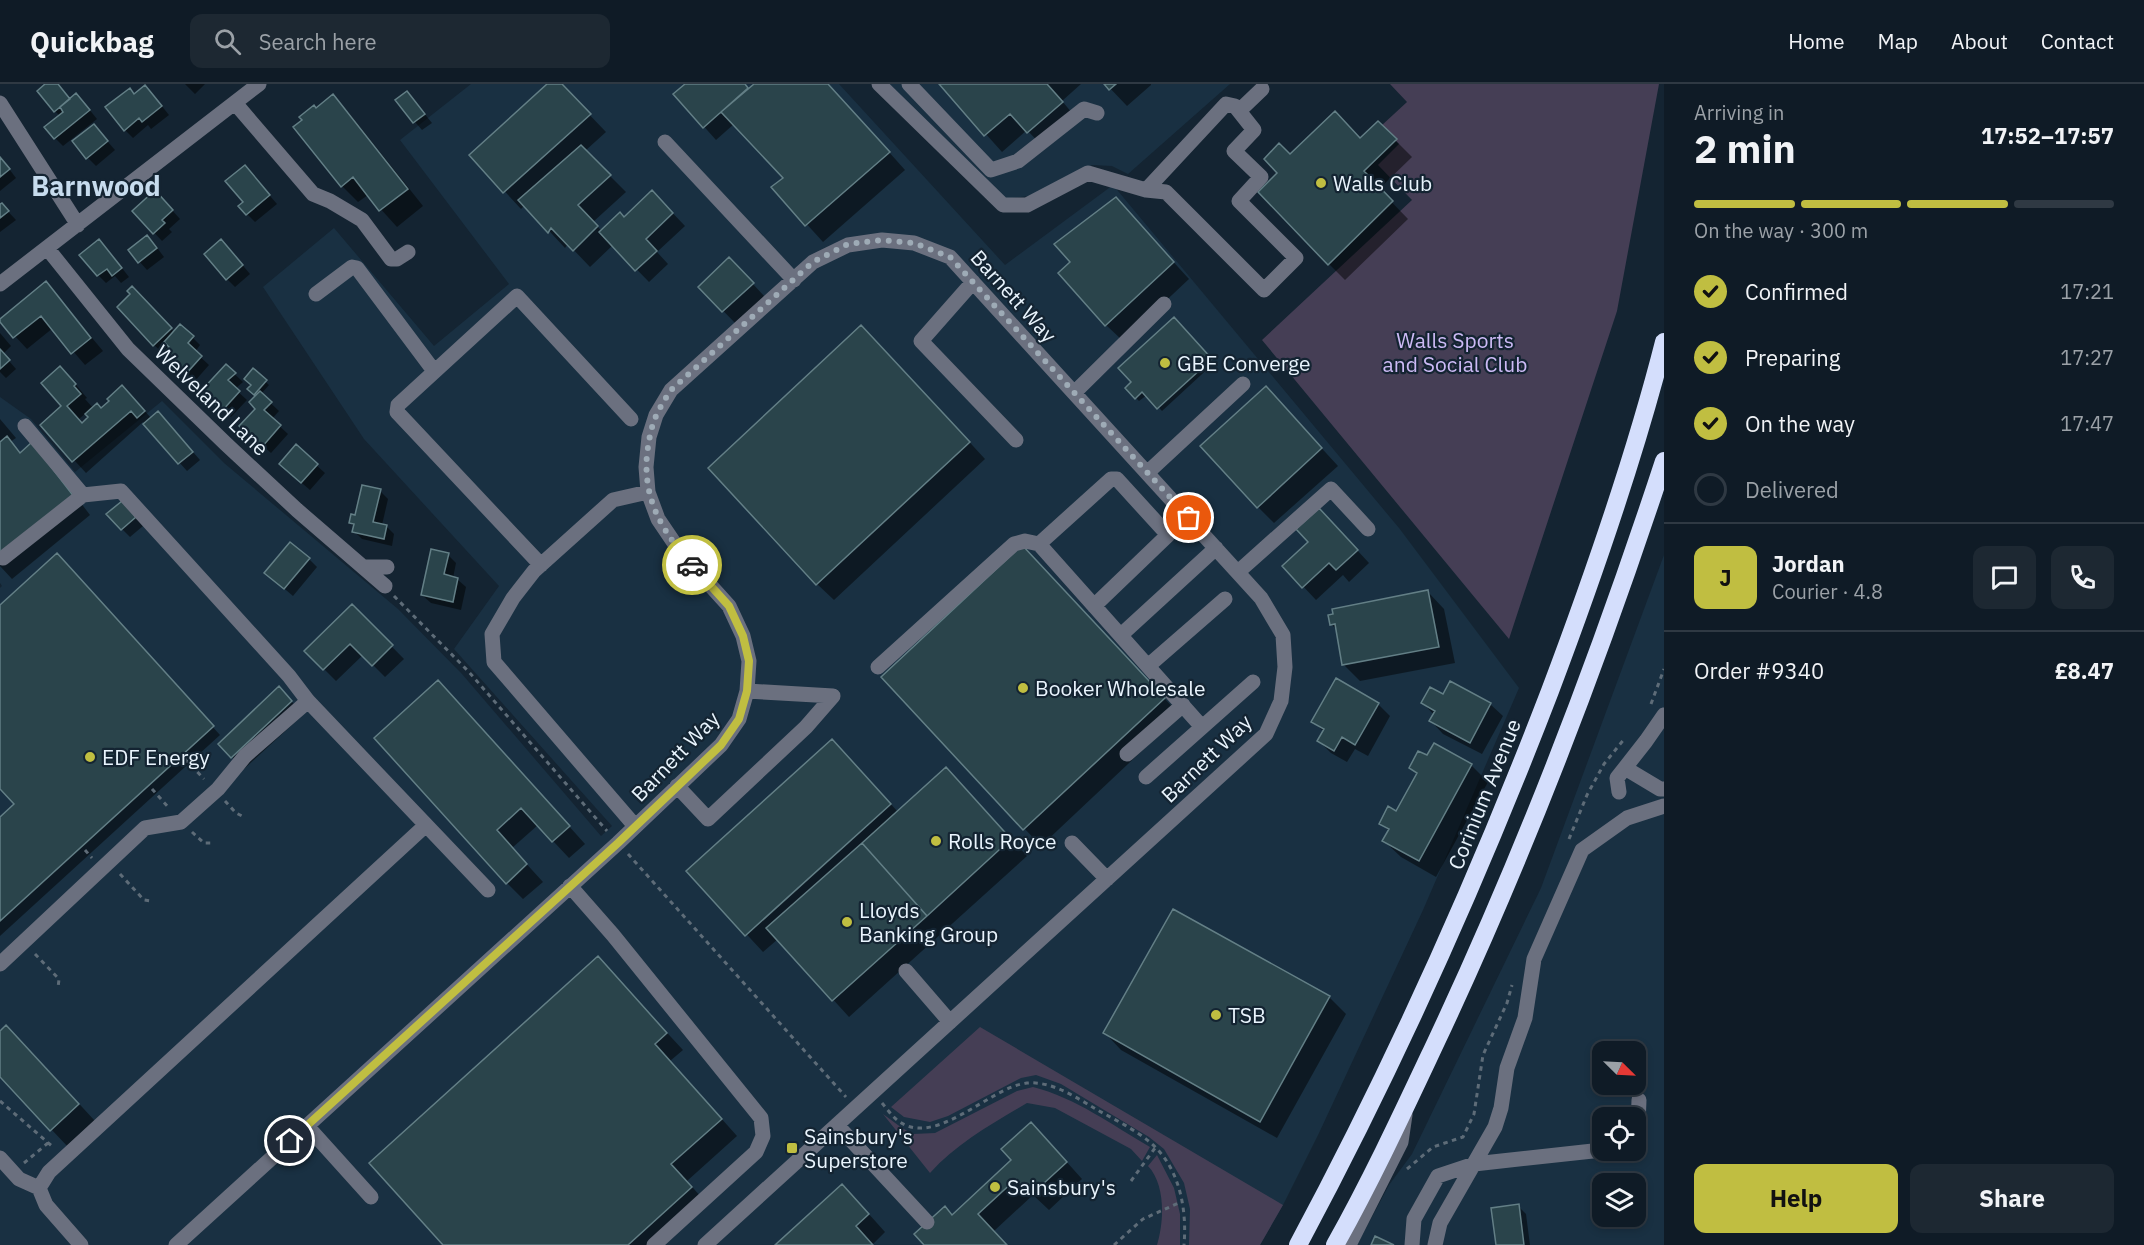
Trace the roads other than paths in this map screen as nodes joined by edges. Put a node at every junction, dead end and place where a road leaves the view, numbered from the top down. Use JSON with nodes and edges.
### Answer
{"nodes":[{"id":1,"x":259,"y":84,"type":"edge"},
{"id":2,"x":879,"y":84,"type":"edge"},
{"id":3,"x":909,"y":84,"type":"edge"},
{"id":4,"x":1262,"y":89,"type":"dead end"},
{"id":5,"x":0,"y":103,"type":"edge"},
{"id":6,"x":235,"y":103,"type":"junction"},
{"id":7,"x":1239,"y":111,"type":"junction"},
{"id":8,"x":1097,"y":113,"type":"dead end"},
{"id":9,"x":665,"y":142,"type":"dead end"},
{"id":10,"x":1146,"y":190,"type":"junction"},
{"id":11,"x":78,"y":225,"type":"junction"},
{"id":12,"x":47,"y":248,"type":"junction"},
{"id":13,"x":408,"y":252,"type":"dead end"},
{"id":14,"x":794,"y":280,"type":"junction"},
{"id":15,"x":973,"y":282,"type":"junction"},
{"id":16,"x":0,"y":284,"type":"edge"},
{"id":17,"x":316,"y":294,"type":"dead end"},
{"id":18,"x":1164,"y":304,"type":"dead end"},
{"id":19,"x":1664,"y":342,"type":"edge"},
{"id":20,"x":434,"y":371,"type":"junction"},
{"id":21,"x":1243,"y":384,"type":"dead end"},
{"id":22,"x":1074,"y":393,"type":"junction"},
{"id":23,"x":631,"y":419,"type":"dead end"},
{"id":24,"x":25,"y":426,"type":"dead end"},
{"id":25,"x":1016,"y":440,"type":"dead end"},
{"id":26,"x":1664,"y":460,"type":"edge"},
{"id":27,"x":1147,"y":473,"type":"junction"},
{"id":28,"x":648,"y":492,"type":"junction"},
{"id":29,"x":83,"y":495,"type":"junction"},
{"id":30,"x":1368,"y":529,"type":"dead end"},
{"id":31,"x":1039,"y":544,"type":"junction"},
{"id":32,"x":1216,"y":548,"type":"junction"},
{"id":33,"x":3,"y":558,"type":"dead end"},
{"id":34,"x":541,"y":565,"type":"junction"},
{"id":35,"x":364,"y":567,"type":"junction"},
{"id":36,"x":387,"y":567,"type":"dead end"},
{"id":37,"x":1238,"y":572,"type":"junction"},
{"id":38,"x":385,"y":586,"type":"road end"},
{"id":39,"x":1225,"y":599,"type":"dead end"},
{"id":40,"x":1094,"y":606,"type":"junction"},
{"id":41,"x":1121,"y":635,"type":"junction"},
{"id":42,"x":1148,"y":666,"type":"junction"},
{"id":43,"x":878,"y":668,"type":"dead end"},
{"id":44,"x":1253,"y":682,"type":"dead end"},
{"id":45,"x":747,"y":691,"type":"junction"},
{"id":46,"x":308,"y":701,"type":"junction"},
{"id":47,"x":1183,"y":705,"type":"junction"},
{"id":48,"x":1664,"y":715,"type":"edge"},
{"id":49,"x":1202,"y":727,"type":"junction"},
{"id":50,"x":1127,"y":754,"type":"dead end"},
{"id":51,"x":1625,"y":768,"type":"junction"},
{"id":52,"x":1146,"y":777,"type":"dead end"},
{"id":53,"x":677,"y":786,"type":"junction"},
{"id":54,"x":1664,"y":789,"type":"edge"},
{"id":55,"x":1619,"y":792,"type":"dead end"},
{"id":56,"x":1664,"y":806,"type":"edge"},
{"id":57,"x":426,"y":825,"type":"junction"},
{"id":58,"x":635,"y":826,"type":"junction"},
{"id":59,"x":1072,"y":843,"type":"dead end"},
{"id":60,"x":1107,"y":879,"type":"junction"},
{"id":61,"x":570,"y":886,"type":"junction"},
{"id":62,"x":488,"y":890,"type":"dead end"},
{"id":63,"x":0,"y":964,"type":"edge"},
{"id":64,"x":906,"y":971,"type":"dead end"},
{"id":65,"x":950,"y":1022,"type":"junction"},
{"id":66,"x":1639,"y":1100,"type":"dead end"},
{"id":67,"x":1407,"y":1104,"type":"junction"},
{"id":68,"x":1639,"y":1107,"type":"edge"},
{"id":69,"x":837,"y":1125,"type":"junction"},
{"id":70,"x":307,"y":1126,"type":"junction"},
{"id":71,"x":1592,"y":1151,"type":"edge"},
{"id":72,"x":0,"y":1158,"type":"edge"},
{"id":73,"x":1474,"y":1164,"type":"junction"},
{"id":74,"x":39,"y":1188,"type":"junction"},
{"id":75,"x":371,"y":1197,"type":"dead end"},
{"id":76,"x":927,"y":1222,"type":"dead end"},
{"id":77,"x":76,"y":1240,"type":"edge"},
{"id":78,"x":60,"y":1245,"type":"edge"},
{"id":79,"x":176,"y":1245,"type":"edge"},
{"id":80,"x":654,"y":1245,"type":"edge"},
{"id":81,"x":705,"y":1245,"type":"edge"},
{"id":82,"x":1298,"y":1245,"type":"edge"},
{"id":83,"x":1335,"y":1245,"type":"edge"},
{"id":84,"x":1349,"y":1245,"type":"edge"},
{"id":85,"x":1412,"y":1245,"type":"edge"},
{"id":86,"x":1435,"y":1245,"type":"edge"}],
"edges":[{"from":1,"to":6,"type":"street"},
{"from":2,"to":10,"type":"street"},
{"from":3,"to":8,"type":"street"},
{"from":4,"to":7,"type":"street"},
{"from":5,"to":11,"type":"street"},
{"from":6,"to":11,"type":"street"},
{"from":6,"to":13,"type":"street"},
{"from":7,"to":10,"type":"street"},
{"from":7,"to":10,"type":"street"},
{"from":9,"to":14,"type":"street"},
{"from":11,"to":12,"type":"street"},
{"from":12,"to":16,"type":"street"},
{"from":12,"to":35,"type":"street","name":"Welveland Lane"},
{"from":14,"to":15,"type":"street","name":"Barnett Way"},
{"from":14,"to":28,"type":"street","name":"Barnett Way"},
{"from":15,"to":22,"type":"street","name":"Barnett Way"},
{"from":15,"to":25,"type":"street"},
{"from":17,"to":20,"type":"street"},
{"from":18,"to":22,"type":"street"},
{"from":19,"to":82,"type":"highway","name":"Corinium Avenue"},
{"from":20,"to":23,"type":"street"},
{"from":20,"to":34,"type":"street"},
{"from":21,"to":27,"type":"street"},
{"from":22,"to":27,"type":"street","name":"Barnett Way"},
{"from":24,"to":29,"type":"street"},
{"from":26,"to":67,"type":"highway"},
{"from":27,"to":32,"type":"street","name":"Barnett Way"},
{"from":28,"to":34,"type":"street"},
{"from":28,"to":45,"type":"street","name":"Barnett Way"},
{"from":29,"to":33,"type":"street"},
{"from":29,"to":46,"type":"street"},
{"from":30,"to":37,"type":"street"},
{"from":31,"to":40,"type":"street"},
{"from":31,"to":40,"type":"street"},
{"from":31,"to":43,"type":"street"},
{"from":32,"to":37,"type":"street","name":"Barnett Way"},
{"from":32,"to":41,"type":"street"},
{"from":34,"to":58,"type":"street"},
{"from":35,"to":36,"type":"street"},
{"from":35,"to":38,"type":"street","name":"Welveland Lane"},
{"from":37,"to":60,"type":"street","name":"Barnett Way"},
{"from":39,"to":42,"type":"street"},
{"from":40,"to":41,"type":"street"},
{"from":41,"to":42,"type":"street"},
{"from":42,"to":47,"type":"street"},
{"from":44,"to":49,"type":"street"},
{"from":45,"to":53,"type":"street","name":"Barnett Way"},
{"from":45,"to":53,"type":"street"},
{"from":46,"to":57,"type":"street"},
{"from":46,"to":63,"type":"street"},
{"from":47,"to":49,"type":"street"},
{"from":47,"to":50,"type":"street"},
{"from":48,"to":51,"type":"street"},
{"from":49,"to":52,"type":"street"},
{"from":51,"to":54,"type":"street"},
{"from":51,"to":55,"type":"street"},
{"from":53,"to":58,"type":"street","name":"Barnett Way"},
{"from":56,"to":73,"type":"street"},
{"from":57,"to":62,"type":"street"},
{"from":57,"to":74,"type":"street"},
{"from":58,"to":61,"type":"street","name":"Barnett Way"},
{"from":59,"to":60,"type":"street"},
{"from":60,"to":65,"type":"street","name":"Barnett Way"},
{"from":61,"to":70,"type":"street","name":"Barnett Way"},
{"from":61,"to":80,"type":"street"},
{"from":64,"to":65,"type":"street"},
{"from":65,"to":69,"type":"street","name":"Barnett Way"},
{"from":66,"to":68,"type":"street"},
{"from":67,"to":83,"type":"highway"},
{"from":67,"to":84,"type":"street"},
{"from":69,"to":76,"type":"street"},
{"from":69,"to":81,"type":"street","name":"Barnett Way"},
{"from":70,"to":75,"type":"street"},
{"from":70,"to":79,"type":"street","name":"Barnett Way"},
{"from":71,"to":73,"type":"street"},
{"from":72,"to":74,"type":"street"},
{"from":73,"to":85,"type":"street"},
{"from":73,"to":86,"type":"street"},
{"from":74,"to":77,"type":"street"},
{"from":77,"to":78,"type":"street"}]}
